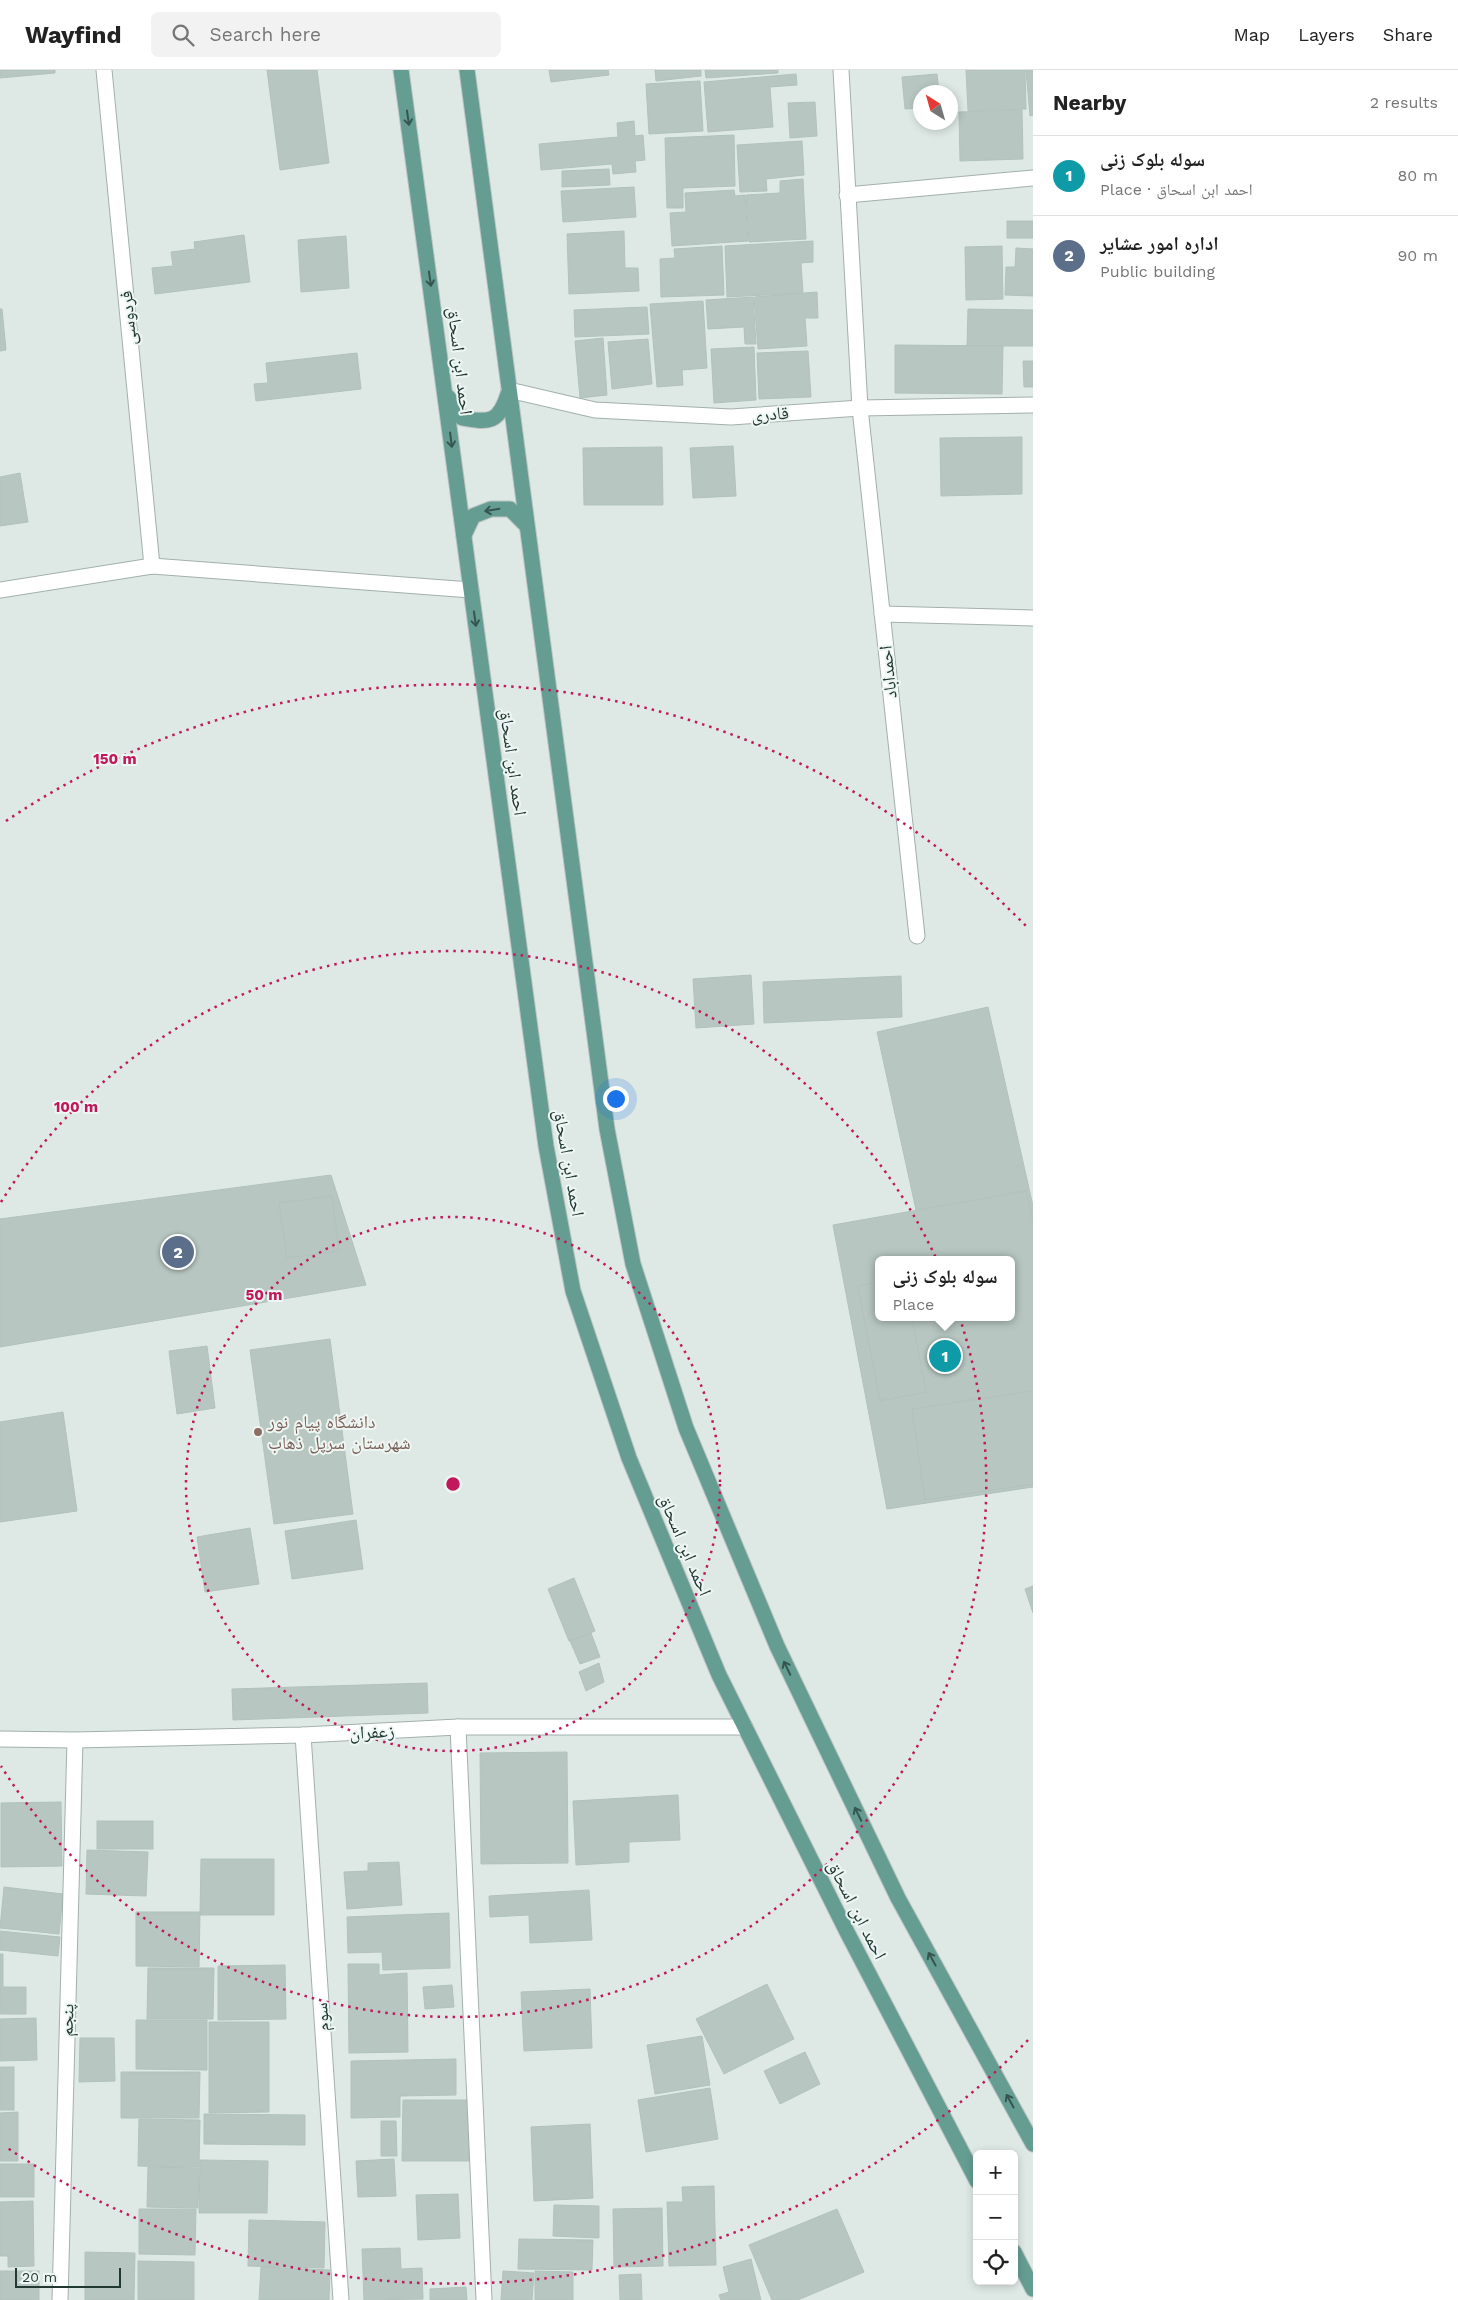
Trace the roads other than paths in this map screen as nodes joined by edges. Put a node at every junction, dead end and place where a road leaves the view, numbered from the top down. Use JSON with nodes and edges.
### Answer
{"nodes":[{"id":1,"x":104,"y":70,"type":"edge"},
{"id":2,"x":401,"y":70,"type":"edge"},
{"id":3,"x":467,"y":70,"type":"edge"},
{"id":4,"x":841,"y":70,"type":"edge"},
{"id":5,"x":1033,"y":178,"type":"edge"},
{"id":6,"x":847,"y":195,"type":"junction"},
{"id":7,"x":509,"y":390,"type":"junction"},
{"id":8,"x":445,"y":391,"type":"junction"},
{"id":9,"x":1033,"y":405,"type":"edge"},
{"id":10,"x":860,"y":408,"type":"junction"},
{"id":11,"x":526,"y":525,"type":"junction"},
{"id":12,"x":464,"y":535,"type":"junction"},
{"id":13,"x":152,"y":566,"type":"junction"},
{"id":14,"x":0,"y":590,"type":"edge"},
{"id":15,"x":471,"y":590,"type":"junction"},
{"id":16,"x":882,"y":614,"type":"junction"},
{"id":17,"x":1033,"y":618,"type":"edge"},
{"id":18,"x":916,"y":936,"type":"dead end"},
{"id":19,"x":458,"y":1727,"type":"junction"},
{"id":20,"x":745,"y":1727,"type":"junction"},
{"id":21,"x":303,"y":1735,"type":"junction"},
{"id":22,"x":0,"y":1739,"type":"edge"},
{"id":23,"x":75,"y":1740,"type":"junction"},
{"id":24,"x":1033,"y":2144,"type":"edge"},
{"id":25,"x":973,"y":2173,"type":"edge"},
{"id":26,"x":1018,"y":2260,"type":"edge"},
{"id":27,"x":1033,"y":2289,"type":"edge"},
{"id":28,"x":60,"y":2300,"type":"edge"},
{"id":29,"x":341,"y":2300,"type":"edge"},
{"id":30,"x":484,"y":2300,"type":"edge"}],
"edges":[{"from":1,"to":13,"type":"street","name":"فردوسی"},
{"from":2,"to":8,"type":"main road","name":"احمد ابن اسحاق","one_way":true},
{"from":3,"to":7,"type":"main road"},
{"from":4,"to":6,"type":"street","name":"احمداباد"},
{"from":5,"to":6,"type":"street"},
{"from":6,"to":10,"type":"street","name":"احمداباد"},
{"from":7,"to":8,"type":"main road"},
{"from":7,"to":10,"type":"street","name":"قادری"},
{"from":7,"to":11,"type":"main road"},
{"from":8,"to":12,"type":"main road","name":"احمد ابن اسحاق","one_way":true},
{"from":9,"to":10,"type":"street","name":"قادری"},
{"from":10,"to":16,"type":"street","name":"احمداباد"},
{"from":11,"to":12,"type":"main road","one_way":true},
{"from":24,"to":11,"type":"main road","one_way":true},
{"from":12,"to":15,"type":"main road","name":"احمد ابن اسحاق"},
{"from":13,"to":14,"type":"street"},
{"from":13,"to":15,"type":"street"},
{"from":15,"to":20,"type":"main road","name":"احمد ابن اسحاق","one_way":true},
{"from":16,"to":17,"type":"street"},
{"from":16,"to":18,"type":"street","name":"احمداباد"},
{"from":19,"to":20,"type":"street","name":"زعفران"},
{"from":19,"to":21,"type":"street","name":"زعفران"},
{"from":19,"to":30,"type":"street"},
{"from":20,"to":25,"type":"main road","name":"احمد ابن اسحاق"},
{"from":21,"to":23,"type":"street","name":"زعفران"},
{"from":21,"to":29,"type":"street","name":"سوم"},
{"from":22,"to":23,"type":"street","name":"زعفران"},
{"from":23,"to":28,"type":"street","name":"پنجم"},
{"from":26,"to":27,"type":"main road"}]}
